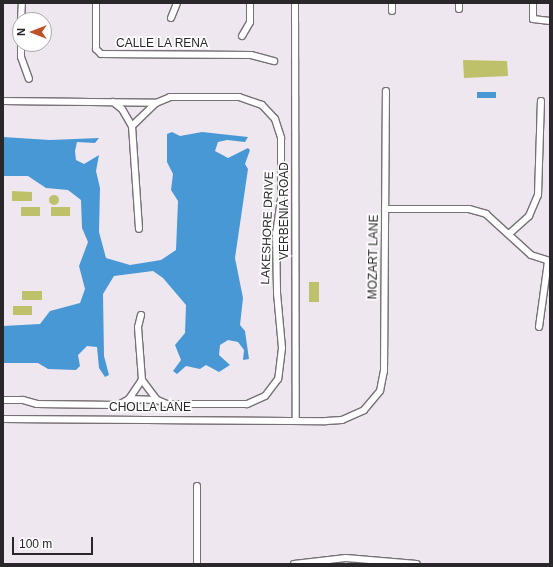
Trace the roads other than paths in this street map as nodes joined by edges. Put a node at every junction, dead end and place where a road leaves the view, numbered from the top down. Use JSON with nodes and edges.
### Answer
{"nodes":[{"id":1,"x":96,"y":3,"type":"edge"},
{"id":2,"x":176,"y":3,"type":"edge"},
{"id":3,"x":250,"y":3,"type":"edge"},
{"id":4,"x":295,"y":3,"type":"edge"},
{"id":5,"x":392,"y":3,"type":"edge"},
{"id":6,"x":533,"y":3,"type":"edge"},
{"id":7,"x":392,"y":11,"type":"dead end"},
{"id":8,"x":171,"y":18,"type":"dead end"},
{"id":9,"x":550,"y":21,"type":"edge"},
{"id":10,"x":242,"y":36,"type":"dead end"},
{"id":11,"x":21,"y":52,"type":"edge"},
{"id":12,"x":274,"y":61,"type":"dead end"},
{"id":13,"x":29,"y":79,"type":"dead end"},
{"id":14,"x":386,"y":91,"type":"dead end"},
{"id":15,"x":3,"y":101,"type":"edge"},
{"id":16,"x":541,"y":101,"type":"dead end"},
{"id":17,"x":113,"y":102,"type":"junction"},
{"id":18,"x":156,"y":103,"type":"junction"},
{"id":19,"x":132,"y":126,"type":"junction"},
{"id":20,"x":385,"y":209,"type":"junction"},
{"id":21,"x":139,"y":228,"type":"dead end"},
{"id":22,"x":508,"y":234,"type":"junction"},
{"id":23,"x":549,"y":261,"type":"edge"},
{"id":24,"x":141,"y":315,"type":"dead end"},
{"id":25,"x":539,"y":326,"type":"dead end"},
{"id":26,"x":142,"y":380,"type":"junction"},
{"id":27,"x":129,"y":399,"type":"junction"},
{"id":28,"x":3,"y":400,"type":"edge"},
{"id":29,"x":157,"y":400,"type":"junction"},
{"id":30,"x":3,"y":419,"type":"edge"},
{"id":31,"x":296,"y":420,"type":"junction"},
{"id":32,"x":197,"y":486,"type":"dead end"},
{"id":33,"x":197,"y":564,"type":"edge"},
{"id":34,"x":294,"y":564,"type":"edge"},
{"id":35,"x":417,"y":564,"type":"edge"}],
"edges":[{"from":1,"to":12,"type":"street","name":"CALLE LA RENA"},
{"from":2,"to":8,"type":"street"},
{"from":3,"to":10,"type":"street"},
{"from":4,"to":31,"type":"street","name":"VERBENIA ROAD"},
{"from":5,"to":7,"type":"street"},
{"from":6,"to":9,"type":"street"},
{"from":11,"to":13,"type":"street"},
{"from":14,"to":20,"type":"street"},
{"from":15,"to":17,"type":"street","name":"LAKESHORE DRIVE"},
{"from":16,"to":22,"type":"street"},
{"from":17,"to":18,"type":"street","name":"LAKESHORE DRIVE"},
{"from":17,"to":19,"type":"street"},
{"from":18,"to":19,"type":"street"},
{"from":18,"to":29,"type":"street","name":"LAKESHORE DRIVE"},
{"from":19,"to":21,"type":"street"},
{"from":20,"to":22,"type":"street","name":"MOZART LANE"},
{"from":20,"to":31,"type":"street","name":"MOZART LANE"},
{"from":22,"to":23,"type":"street","name":"MOZART LANE"},
{"from":23,"to":25,"type":"street"},
{"from":24,"to":26,"type":"street"},
{"from":26,"to":27,"type":"street"},
{"from":26,"to":29,"type":"street"},
{"from":27,"to":28,"type":"street","name":"LAKESHORE DRIVE"},
{"from":27,"to":29,"type":"street","name":"LAKESHORE DRIVE"},
{"from":30,"to":31,"type":"street","name":"CHOLLA LANE"},
{"from":32,"to":33,"type":"street"},
{"from":34,"to":35,"type":"street"}]}
